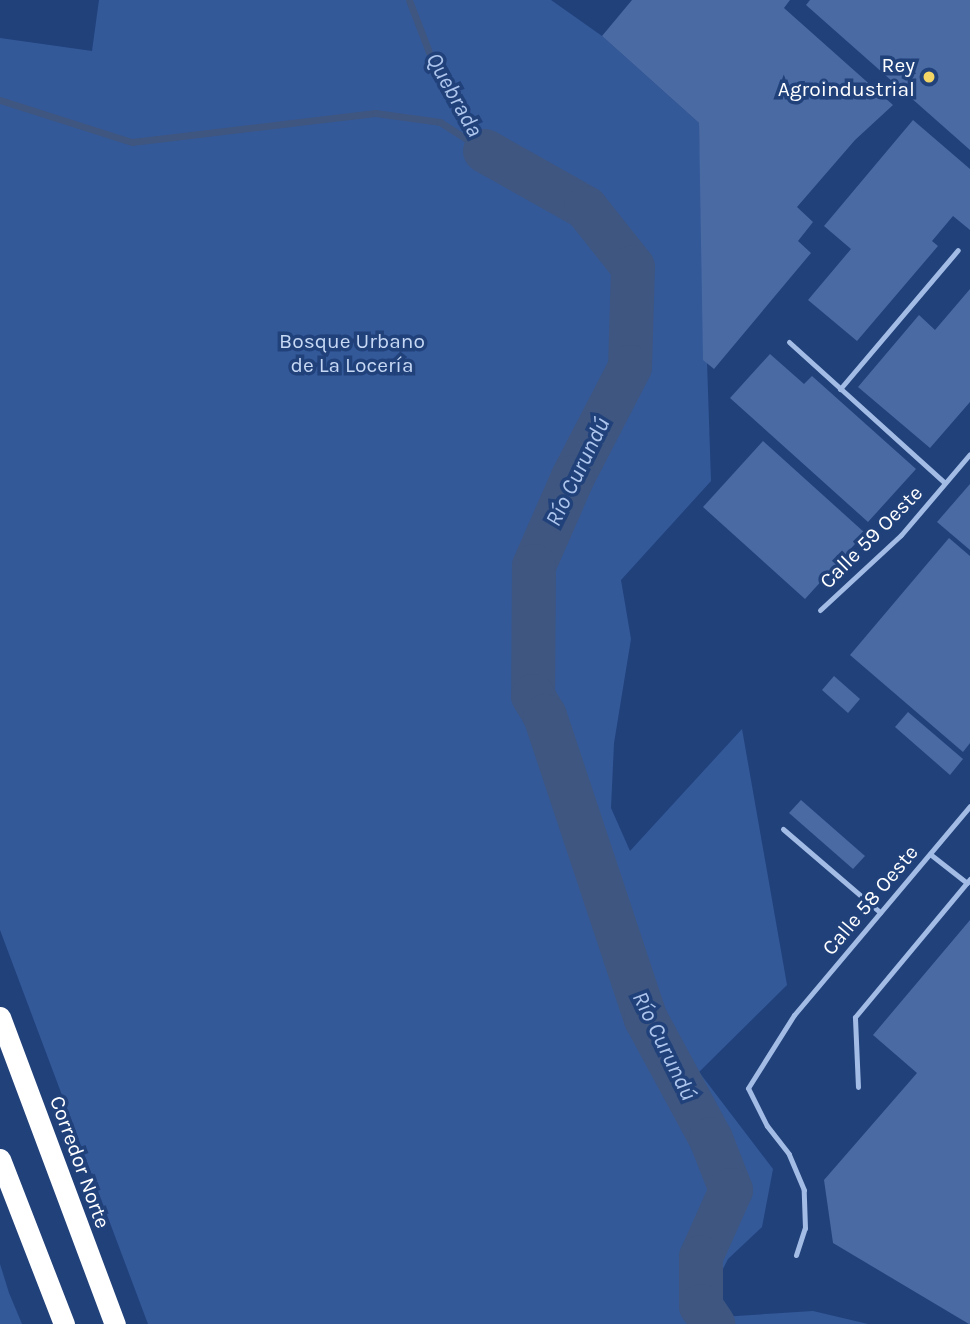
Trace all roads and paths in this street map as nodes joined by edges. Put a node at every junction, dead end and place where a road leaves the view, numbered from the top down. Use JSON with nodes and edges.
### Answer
{"nodes":[{"id":1,"x":958,"y":250,"type":"dead end"},
{"id":2,"x":789,"y":342,"type":"dead end"},
{"id":3,"x":840,"y":389,"type":"junction"},
{"id":4,"x":970,"y":454,"type":"edge"},
{"id":5,"x":946,"y":483,"type":"junction"},
{"id":6,"x":820,"y":610,"type":"dead end"},
{"id":7,"x":970,"y":806,"type":"edge"},
{"id":8,"x":783,"y":829,"type":"dead end"},
{"id":9,"x":930,"y":854,"type":"junction"},
{"id":10,"x":969,"y":881,"type":"edge"},
{"id":11,"x":880,"y":912,"type":"junction"},
{"id":12,"x":0,"y":1017,"type":"edge"},
{"id":13,"x":858,"y":1087,"type":"dead end"},
{"id":14,"x":0,"y":1159,"type":"edge"},
{"id":15,"x":796,"y":1255,"type":"dead end"},
{"id":16,"x":64,"y":1324,"type":"edge"},
{"id":17,"x":115,"y":1324,"type":"edge"}],
"edges":[{"from":1,"to":3,"type":"lane"},
{"from":2,"to":3,"type":"lane"},
{"from":3,"to":5,"type":"lane"},
{"from":4,"to":5,"type":"lane","name":"Calle 59 Oeste"},
{"from":5,"to":6,"type":"lane","name":"Calle 59 Oeste"},
{"from":7,"to":9,"type":"lane","name":"Calle 58 Oeste"},
{"from":8,"to":11,"type":"lane"},
{"from":9,"to":10,"type":"lane"},
{"from":9,"to":11,"type":"lane","name":"Calle 58 Oeste"},
{"from":10,"to":13,"type":"lane"},
{"from":11,"to":15,"type":"lane","name":"Calle 58 Oeste"},
{"from":12,"to":17,"type":"highway","name":"Corredor Norte"},
{"from":14,"to":16,"type":"highway"}]}
